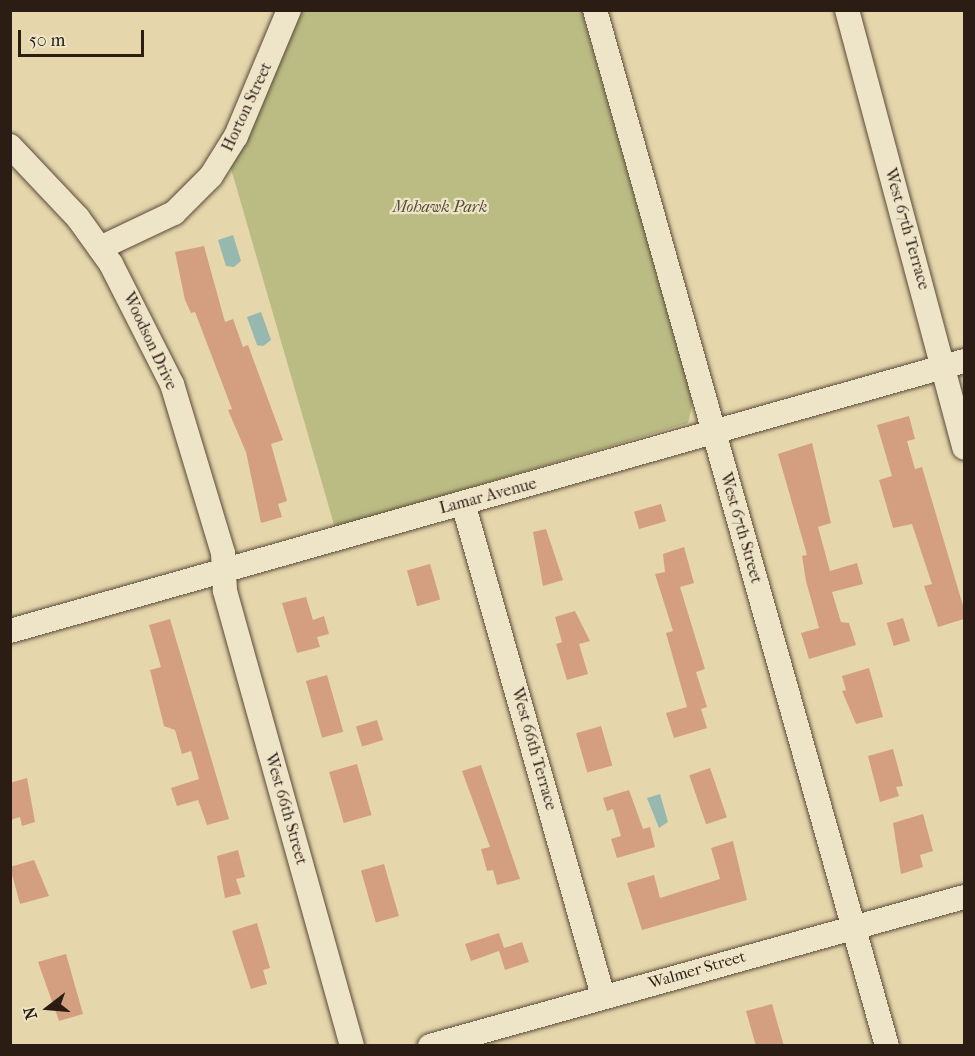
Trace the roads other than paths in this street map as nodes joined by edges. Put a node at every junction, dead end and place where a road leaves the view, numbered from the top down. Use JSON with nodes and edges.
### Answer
{"nodes":[{"id":1,"x":595,"y":10,"type":"edge"},
{"id":2,"x":847,"y":10,"type":"edge"},
{"id":3,"x":286,"y":12,"type":"edge"},
{"id":4,"x":10,"y":146,"type":"edge"},
{"id":5,"x":100,"y":248,"type":"junction"},
{"id":6,"x":954,"y":364,"type":"edge"},
{"id":7,"x":714,"y":434,"type":"junction"},
{"id":8,"x":964,"y":448,"type":"edge"},
{"id":9,"x":463,"y":503,"type":"junction"},
{"id":10,"x":224,"y":571,"type":"junction"},
{"id":11,"x":10,"y":631,"type":"edge"},
{"id":12,"x":964,"y":897,"type":"edge"},
{"id":13,"x":854,"y":926,"type":"junction"},
{"id":14,"x":603,"y":996,"type":"junction"},
{"id":15,"x":352,"y":1046,"type":"edge"},
{"id":16,"x":430,"y":1046,"type":"edge"},
{"id":17,"x":887,"y":1046,"type":"edge"}],
"edges":[{"from":1,"to":7,"type":"street","name":"West 67th Street"},
{"from":2,"to":6,"type":"street","name":"West 67th Terrace"},
{"from":3,"to":5,"type":"street","name":"Horton Street"},
{"from":4,"to":5,"type":"street","name":"Woodson Drive"},
{"from":5,"to":10,"type":"street","name":"Woodson Drive"},
{"from":6,"to":7,"type":"street","name":"Lamar Avenue"},
{"from":6,"to":8,"type":"street","name":"West 67th Terrace"},
{"from":7,"to":9,"type":"street","name":"Lamar Avenue"},
{"from":7,"to":13,"type":"street","name":"West 67th Street"},
{"from":9,"to":10,"type":"street","name":"Lamar Avenue"},
{"from":9,"to":14,"type":"street","name":"West 66th Terrace"},
{"from":10,"to":11,"type":"street","name":"Lamar Avenue"},
{"from":10,"to":15,"type":"street","name":"West 66th Street"},
{"from":12,"to":13,"type":"street","name":"Walmer Street"},
{"from":13,"to":14,"type":"street","name":"Walmer Street"},
{"from":13,"to":17,"type":"street","name":"West 67th Street"},
{"from":14,"to":16,"type":"street","name":"Walmer Street"}]}
